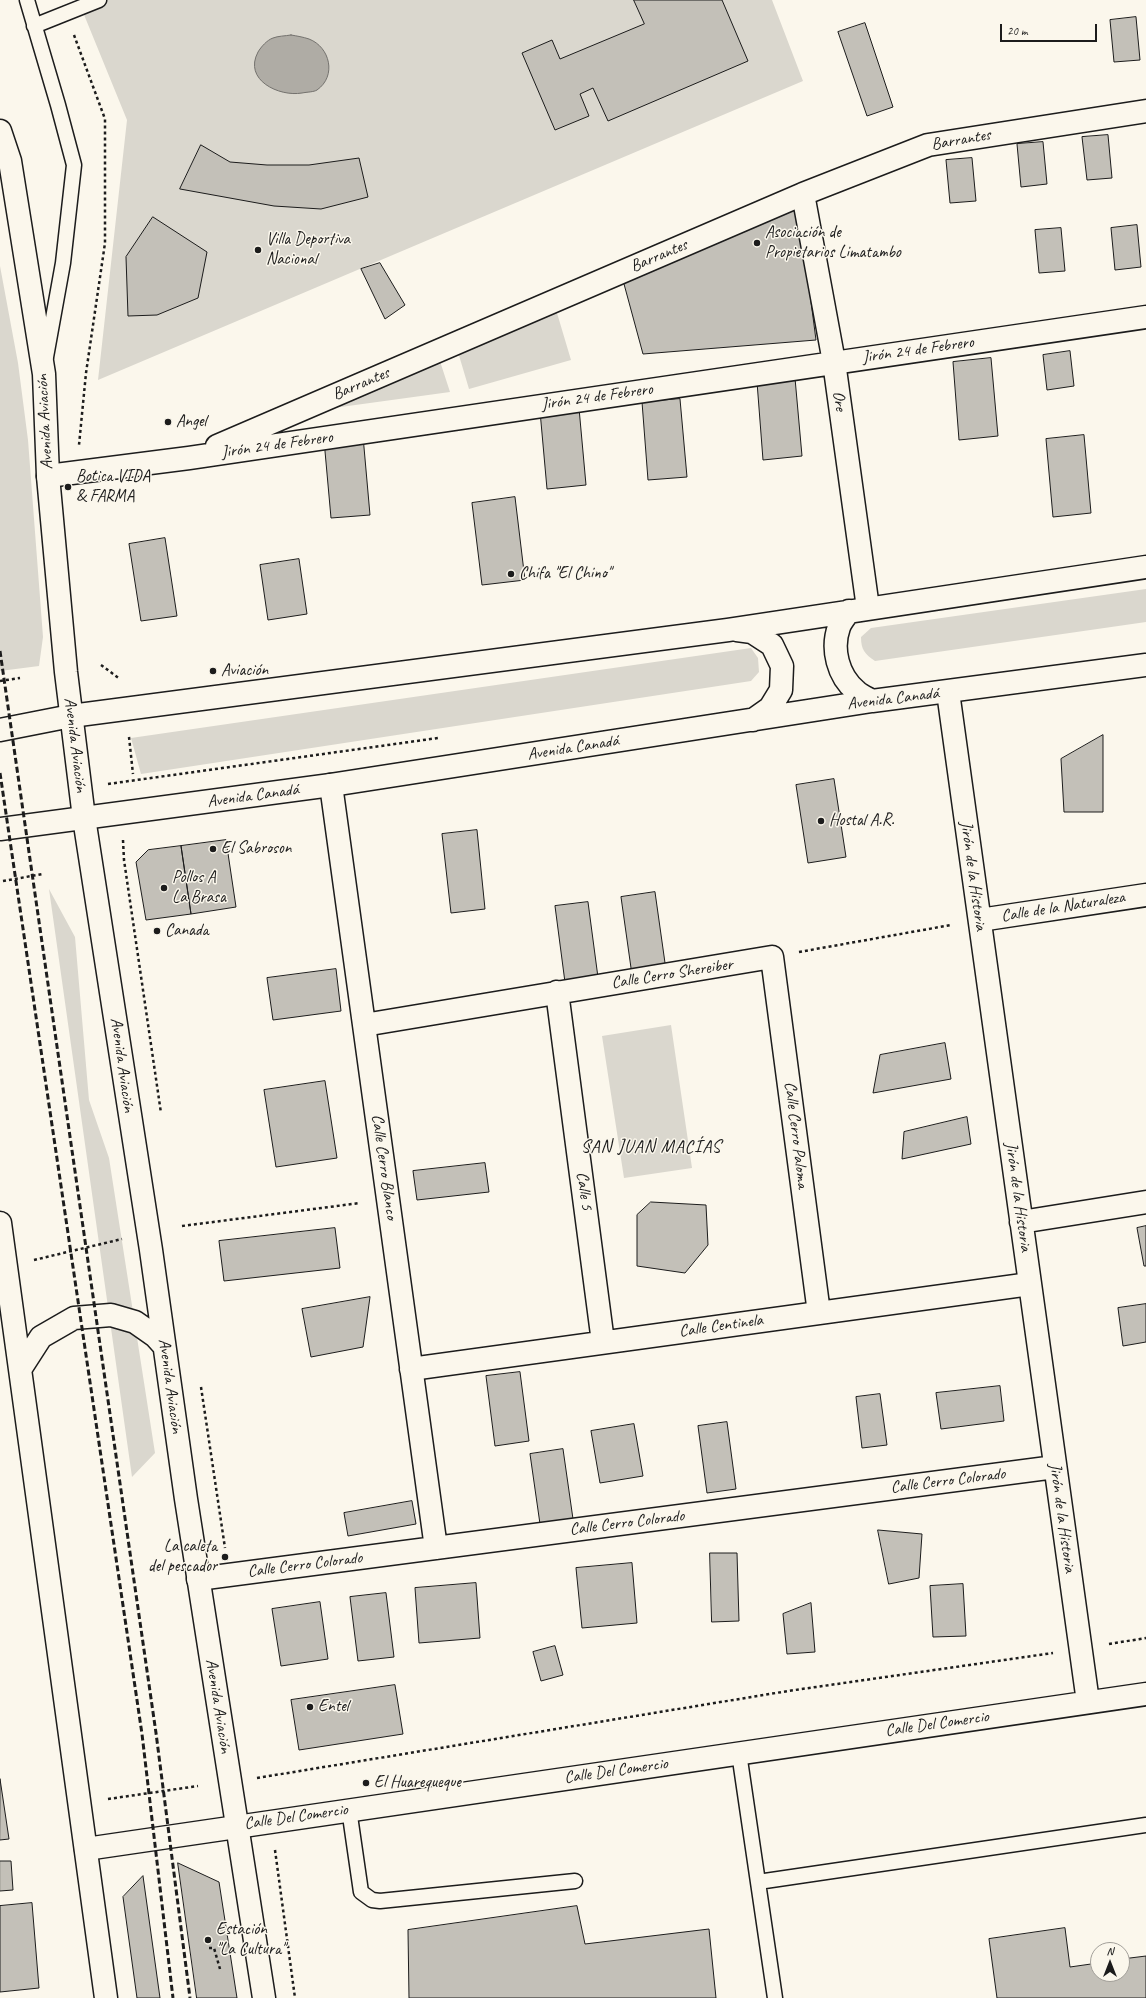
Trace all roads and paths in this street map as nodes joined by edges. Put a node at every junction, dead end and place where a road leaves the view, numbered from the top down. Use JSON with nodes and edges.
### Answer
{"nodes":[{"id":1,"x":27,"y":0,"type":"edge"},
{"id":2,"x":99,"y":0,"type":"edge"},
{"id":3,"x":34,"y":26,"type":"junction"},
{"id":4,"x":1146,"y":111,"type":"edge"},
{"id":5,"x":0,"y":131,"type":"edge"},
{"id":6,"x":803,"y":194,"type":"junction"},
{"id":7,"x":1146,"y":317,"type":"edge"},
{"id":8,"x":834,"y":362,"type":"junction"},
{"id":9,"x":44,"y":374,"type":"junction"},
{"id":10,"x":189,"y":458,"type":"junction"},
{"id":11,"x":48,"y":476,"type":"junction"},
{"id":12,"x":1146,"y":567,"type":"edge"},
{"id":13,"x":858,"y":610,"type":"junction"},
{"id":14,"x":728,"y":630,"type":"junction"},
{"id":15,"x":101,"y":665,"type":"dead end"},
{"id":16,"x":1146,"y":665,"type":"edge"},
{"id":17,"x":20,"y":678,"type":"dead end"},
{"id":18,"x":120,"y":679,"type":"dead end"},
{"id":19,"x":0,"y":681,"type":"edge"},
{"id":20,"x":948,"y":692,"type":"junction"},
{"id":21,"x":872,"y":701,"type":"junction"},
{"id":22,"x":71,"y":716,"type":"junction"},
{"id":23,"x":753,"y":720,"type":"junction"},
{"id":24,"x":0,"y":730,"type":"edge"},
{"id":25,"x":128,"y":731,"type":"dead end"},
{"id":26,"x":133,"y":774,"type":"dead end"},
{"id":27,"x":331,"y":785,"type":"junction"},
{"id":28,"x":84,"y":818,"type":"junction"},
{"id":29,"x":0,"y":829,"type":"edge"},
{"id":30,"x":42,"y":874,"type":"dead end"},
{"id":31,"x":3,"y":880,"type":"dead end"},
{"id":32,"x":1146,"y":895,"type":"edge"},
{"id":33,"x":980,"y":920,"type":"junction"},
{"id":34,"x":772,"y":957,"type":"junction"},
{"id":35,"x":557,"y":992,"type":"junction"},
{"id":36,"x":364,"y":1025,"type":"junction"},
{"id":37,"x":388,"y":1199,"type":"junction"},
{"id":38,"x":1146,"y":1202,"type":"edge"},
{"id":39,"x":1021,"y":1222,"type":"junction"},
{"id":40,"x":0,"y":1223,"type":"edge"},
{"id":41,"x":182,"y":1226,"type":"dead end"},
{"id":42,"x":122,"y":1239,"type":"dead end"},
{"id":43,"x":29,"y":1262,"type":"dead end"},
{"id":44,"x":1030,"y":1284,"type":"junction"},
{"id":45,"x":819,"y":1313,"type":"junction"},
{"id":46,"x":603,"y":1342,"type":"junction"},
{"id":47,"x":164,"y":1346,"type":"junction"},
{"id":48,"x":21,"y":1368,"type":"junction"},
{"id":49,"x":411,"y":1369,"type":"junction"},
{"id":50,"x":1055,"y":1467,"type":"junction"},
{"id":51,"x":436,"y":1548,"type":"junction"},
{"id":52,"x":198,"y":1579,"type":"junction"},
{"id":53,"x":1146,"y":1638,"type":"edge"},
{"id":54,"x":1080,"y":1648,"type":"junction"},
{"id":55,"x":1146,"y":1694,"type":"edge"},
{"id":56,"x":1088,"y":1702,"type":"junction"},
{"id":57,"x":738,"y":1753,"type":"junction"},
{"id":58,"x":230,"y":1782,"type":"junction"},
{"id":59,"x":198,"y":1786,"type":"dead end"},
{"id":60,"x":106,"y":1800,"type":"dead end"},
{"id":61,"x":349,"y":1810,"type":"junction"},
{"id":62,"x":271,"y":1822,"type":"junction"},
{"id":63,"x":1146,"y":1825,"type":"edge"},
{"id":64,"x":236,"y":1826,"type":"junction"},
{"id":65,"x":86,"y":1849,"type":"junction"},
{"id":66,"x":575,"y":1880,"type":"dead end"},
{"id":67,"x":758,"y":1882,"type":"junction"},
{"id":68,"x":209,"y":1948,"type":"dead end"},
{"id":69,"x":220,"y":1969,"type":"dead end"},
{"id":70,"x":106,"y":1998,"type":"edge"},
{"id":71,"x":264,"y":1998,"type":"edge"},
{"id":72,"x":295,"y":1998,"type":"edge"},
{"id":73,"x":775,"y":1998,"type":"edge"}],
"edges":[{"from":1,"to":3,"type":"lane"},
{"from":2,"to":3,"type":"lane"},
{"from":3,"to":9,"type":"lane"},
{"from":4,"to":6,"type":"street","name":"Barrantes"},
{"from":5,"to":9,"type":"street","name":"Avenida Aviación"},
{"from":6,"to":8,"type":"street","name":"Ore"},
{"from":6,"to":10,"type":"street","name":"Barrantes"},
{"from":7,"to":8,"type":"street","name":"Jirón 24 de Febrero"},
{"from":8,"to":10,"type":"street","name":"Jirón 24 de Febrero"},
{"from":8,"to":13,"type":"street","name":"Ore"},
{"from":9,"to":11,"type":"street","name":"Avenida Aviación"},
{"from":10,"to":11,"type":"street","name":"Jirón 24 de Febrero"},
{"from":11,"to":22,"type":"street","name":"Avenida Aviación"},
{"from":12,"to":13,"type":"street"},
{"from":13,"to":14,"type":"street"},
{"from":13,"to":21,"type":"street"},
{"from":14,"to":22,"type":"street"},
{"from":14,"to":23,"type":"street"},
{"from":15,"to":18,"type":"path"},
{"from":16,"to":20,"type":"street","name":"Avenida Canadá"},
{"from":17,"to":19,"type":"path"},
{"from":20,"to":21,"type":"street","name":"Avenida Canadá"},
{"from":20,"to":33,"type":"street","name":"Jirón de la Historia"},
{"from":21,"to":23,"type":"street","name":"Avenida Canadá"},
{"from":22,"to":24,"type":"street"},
{"from":22,"to":28,"type":"street","name":"Avenida Aviación"},
{"from":23,"to":27,"type":"street","name":"Avenida Canadá"},
{"from":25,"to":26,"type":"path"},
{"from":27,"to":28,"type":"street","name":"Avenida Canadá"},
{"from":27,"to":36,"type":"street","name":"Calle Cerro Blanco"},
{"from":28,"to":29,"type":"street","name":"Avenida Canadá"},
{"from":28,"to":47,"type":"street","name":"Avenida Aviación"},
{"from":30,"to":31,"type":"path"},
{"from":32,"to":33,"type":"street","name":"Calle de la Naturaleza"},
{"from":33,"to":34,"type":"path"},
{"from":33,"to":39,"type":"street","name":"Jirón de la Historia"},
{"from":34,"to":35,"type":"street","name":"Calle Cerro Shereiber"},
{"from":34,"to":45,"type":"street","name":"Calle Cerro Paloma"},
{"from":35,"to":36,"type":"street","name":"Calle Cerro Shereiber"},
{"from":35,"to":46,"type":"street","name":"Calle 5"},
{"from":36,"to":37,"type":"street","name":"Calle Cerro Blanco"},
{"from":37,"to":41,"type":"path"},
{"from":37,"to":49,"type":"street","name":"Calle Cerro Blanco"},
{"from":38,"to":39,"type":"street"},
{"from":39,"to":44,"type":"street","name":"Jirón de la Historia"},
{"from":40,"to":48,"type":"street"},
{"from":42,"to":43,"type":"path"},
{"from":44,"to":45,"type":"street","name":"Calle Centinela"},
{"from":44,"to":50,"type":"street","name":"Jirón de la Historia"},
{"from":45,"to":46,"type":"street","name":"Calle Centinela"},
{"from":46,"to":49,"type":"street","name":"Calle Centinela"},
{"from":47,"to":48,"type":"street"},
{"from":47,"to":52,"type":"street","name":"Avenida Aviación"},
{"from":48,"to":65,"type":"street"},
{"from":49,"to":51,"type":"street","name":"Calle Cerro Blanco"},
{"from":50,"to":51,"type":"street","name":"Calle Cerro Colorado"},
{"from":50,"to":54,"type":"street","name":"Jirón de la Historia"},
{"from":51,"to":52,"type":"street","name":"Calle Cerro Colorado"},
{"from":52,"to":58,"type":"street","name":"Avenida Aviación"},
{"from":53,"to":54,"type":"path"},
{"from":54,"to":56,"type":"street","name":"Jirón de la Historia"},
{"from":54,"to":58,"type":"path"},
{"from":55,"to":56,"type":"street","name":"Calle Del Comercio"},
{"from":56,"to":57,"type":"street","name":"Calle Del Comercio"},
{"from":57,"to":61,"type":"street","name":"Calle Del Comercio"},
{"from":57,"to":67,"type":"lane"},
{"from":58,"to":64,"type":"street","name":"Avenida Aviación"},
{"from":59,"to":60,"type":"path"},
{"from":61,"to":62,"type":"street","name":"Calle Del Comercio"},
{"from":61,"to":66,"type":"lane"},
{"from":62,"to":64,"type":"street","name":"Calle Del Comercio"},
{"from":62,"to":72,"type":"path"},
{"from":63,"to":67,"type":"lane"},
{"from":64,"to":65,"type":"street","name":"Calle Del Comercio"},
{"from":64,"to":71,"type":"street","name":"Avenida Aviación"},
{"from":65,"to":70,"type":"street"},
{"from":67,"to":73,"type":"lane"},
{"from":68,"to":69,"type":"path"}]}
